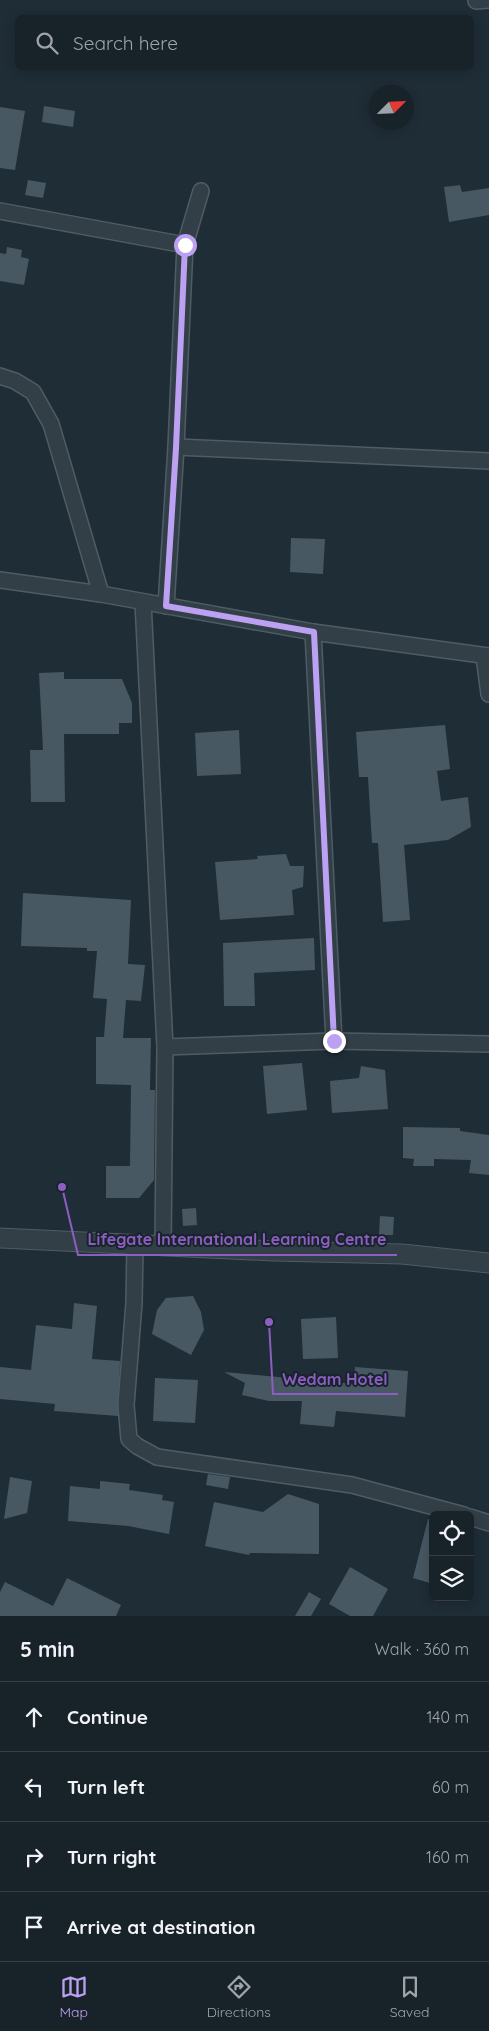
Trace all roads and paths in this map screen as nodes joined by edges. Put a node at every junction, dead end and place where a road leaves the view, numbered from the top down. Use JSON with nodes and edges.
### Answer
{"nodes":[{"id":1,"x":201,"y":191,"type":"dead end"},
{"id":2,"x":0,"y":211,"type":"edge"},
{"id":3,"x":185,"y":245,"type":"junction"},
{"id":4,"x":0,"y":376,"type":"edge"},
{"id":5,"x":176,"y":448,"type":"junction"},
{"id":6,"x":489,"y":461,"type":"edge"},
{"id":7,"x":0,"y":580,"type":"edge"},
{"id":8,"x":101,"y":594,"type":"junction"},
{"id":9,"x":143,"y":602,"type":"junction"},
{"id":10,"x":166,"y":606,"type":"junction"},
{"id":11,"x":314,"y":632,"type":"junction"},
{"id":12,"x":486,"y":656,"type":"edge"},
{"id":13,"x":489,"y":694,"type":"edge"},
{"id":14,"x":334,"y":1041,"type":"junction"},
{"id":15,"x":489,"y":1044,"type":"edge"},
{"id":16,"x":166,"y":1047,"type":"junction"},
{"id":17,"x":0,"y":1238,"type":"edge"},
{"id":18,"x":135,"y":1244,"type":"junction"},
{"id":19,"x":163,"y":1246,"type":"junction"},
{"id":20,"x":489,"y":1263,"type":"edge"},
{"id":21,"x":449,"y":1511,"type":"edge"},
{"id":22,"x":474,"y":1518,"type":"edge"},
{"id":23,"x":489,"y":1523,"type":"edge"}],
"edges":[{"from":1,"to":3,"type":"street"},
{"from":2,"to":3,"type":"street"},
{"from":3,"to":5,"type":"street"},
{"from":4,"to":8,"type":"street"},
{"from":5,"to":6,"type":"street"},
{"from":5,"to":10,"type":"street"},
{"from":7,"to":8,"type":"street"},
{"from":8,"to":9,"type":"street"},
{"from":9,"to":10,"type":"street"},
{"from":9,"to":16,"type":"street"},
{"from":10,"to":11,"type":"street"},
{"from":11,"to":12,"type":"street"},
{"from":11,"to":14,"type":"street"},
{"from":12,"to":13,"type":"street"},
{"from":14,"to":15,"type":"street"},
{"from":14,"to":16,"type":"street"},
{"from":16,"to":19,"type":"street"},
{"from":17,"to":18,"type":"street"},
{"from":18,"to":19,"type":"street"},
{"from":18,"to":21,"type":"street"},
{"from":19,"to":20,"type":"street"},
{"from":22,"to":23,"type":"street"}]}
